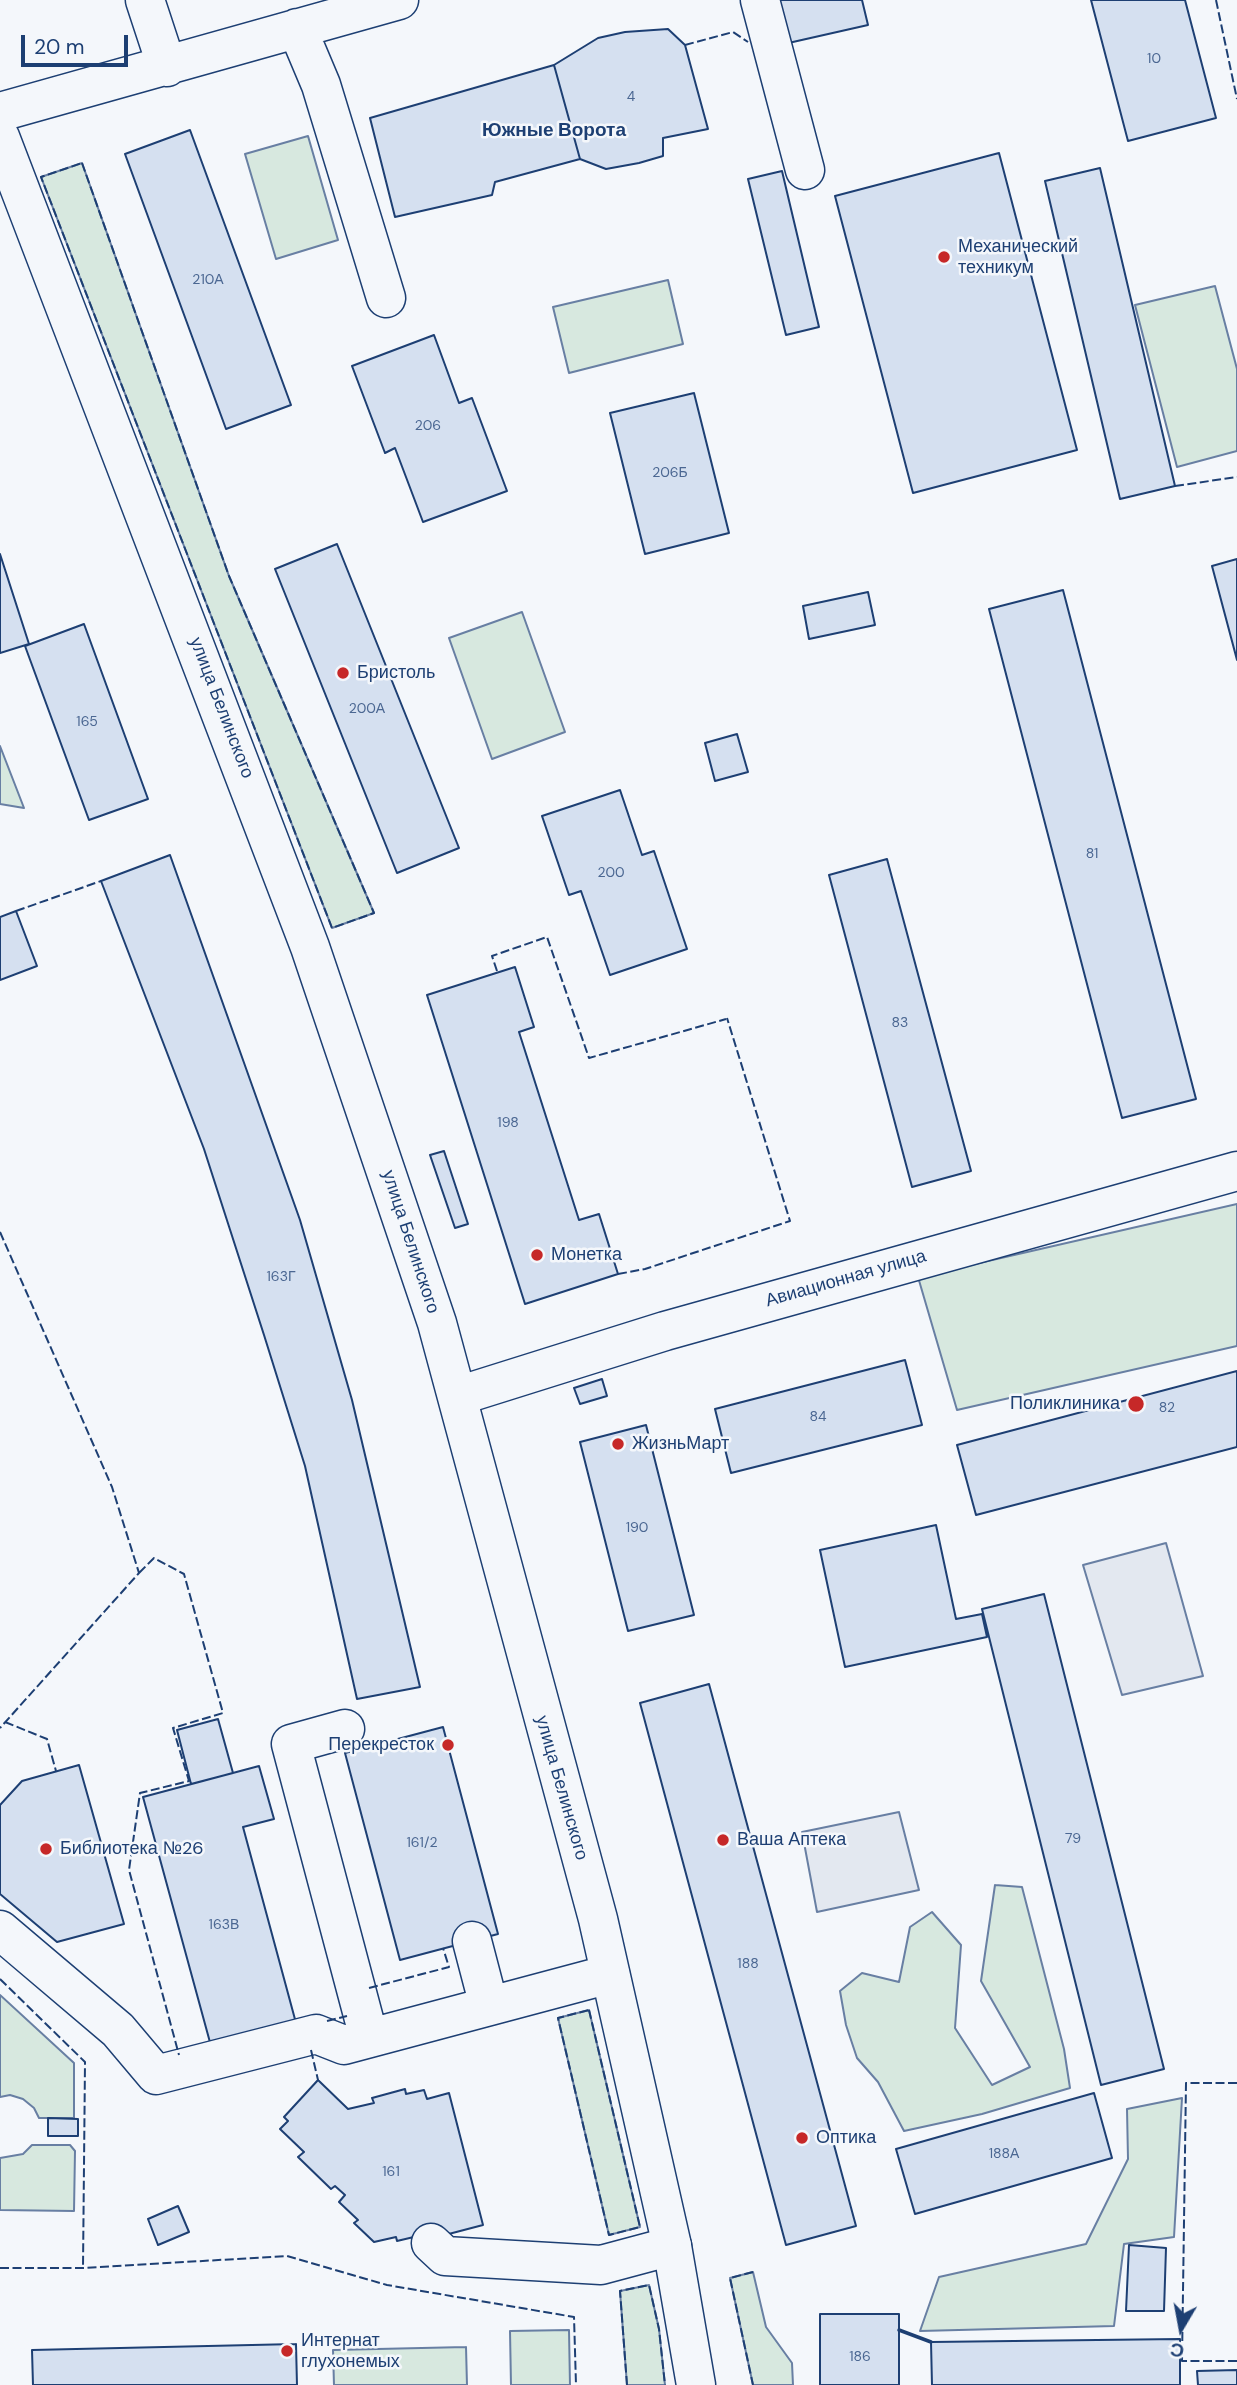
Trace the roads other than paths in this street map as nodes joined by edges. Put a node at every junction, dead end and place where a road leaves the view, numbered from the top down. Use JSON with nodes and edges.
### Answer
{"nodes":[{"id":1,"x":145,"y":0,"type":"edge"},
{"id":2,"x":399,"y":0,"type":"edge"},
{"id":3,"x":760,"y":0,"type":"edge"},
{"id":4,"x":298,"y":28,"type":"junction"},
{"id":5,"x":167,"y":67,"type":"junction"},
{"id":6,"x":0,"y":112,"type":"edge"},
{"id":7,"x":0,"y":137,"type":"edge"},
{"id":8,"x":804,"y":170,"type":"dead end"},
{"id":9,"x":386,"y":298,"type":"dead end"},
{"id":10,"x":1237,"y":1171,"type":"edge"},
{"id":11,"x":458,"y":1396,"type":"junction"},
{"id":12,"x":345,"y":1729,"type":"dead end"},
{"id":13,"x":0,"y":1930,"type":"edge"},
{"id":14,"x":472,"y":1941,"type":"dead end"},
{"id":15,"x":610,"y":1974,"type":"junction"},
{"id":16,"x":489,"y":2006,"type":"junction"},
{"id":17,"x":369,"y":2038,"type":"junction"},
{"id":18,"x":431,"y":2243,"type":"dead end"},
{"id":19,"x":672,"y":2246,"type":"junction"},
{"id":20,"x":696,"y":2385,"type":"edge"}],
"edges":[{"from":1,"to":5,"type":"main road"},
{"from":2,"to":4,"type":"main road"},
{"from":3,"to":8,"type":"main road"},
{"from":4,"to":5,"type":"main road"},
{"from":4,"to":9,"type":"main road"},
{"from":5,"to":6,"type":"main road"},
{"from":7,"to":11,"type":"main road","name":"улица Белинского"},
{"from":10,"to":11,"type":"main road","name":"Авиационная улица"},
{"from":11,"to":15,"type":"main road","name":"улица Белинского"},
{"from":12,"to":17,"type":"main road"},
{"from":13,"to":17,"type":"main road"},
{"from":14,"to":16,"type":"main road"},
{"from":15,"to":16,"type":"main road"},
{"from":15,"to":19,"type":"main road","name":"улица Белинского"},
{"from":16,"to":17,"type":"main road"},
{"from":18,"to":19,"type":"main road"},
{"from":19,"to":20,"type":"main road","name":"улица Белинского"}]}
